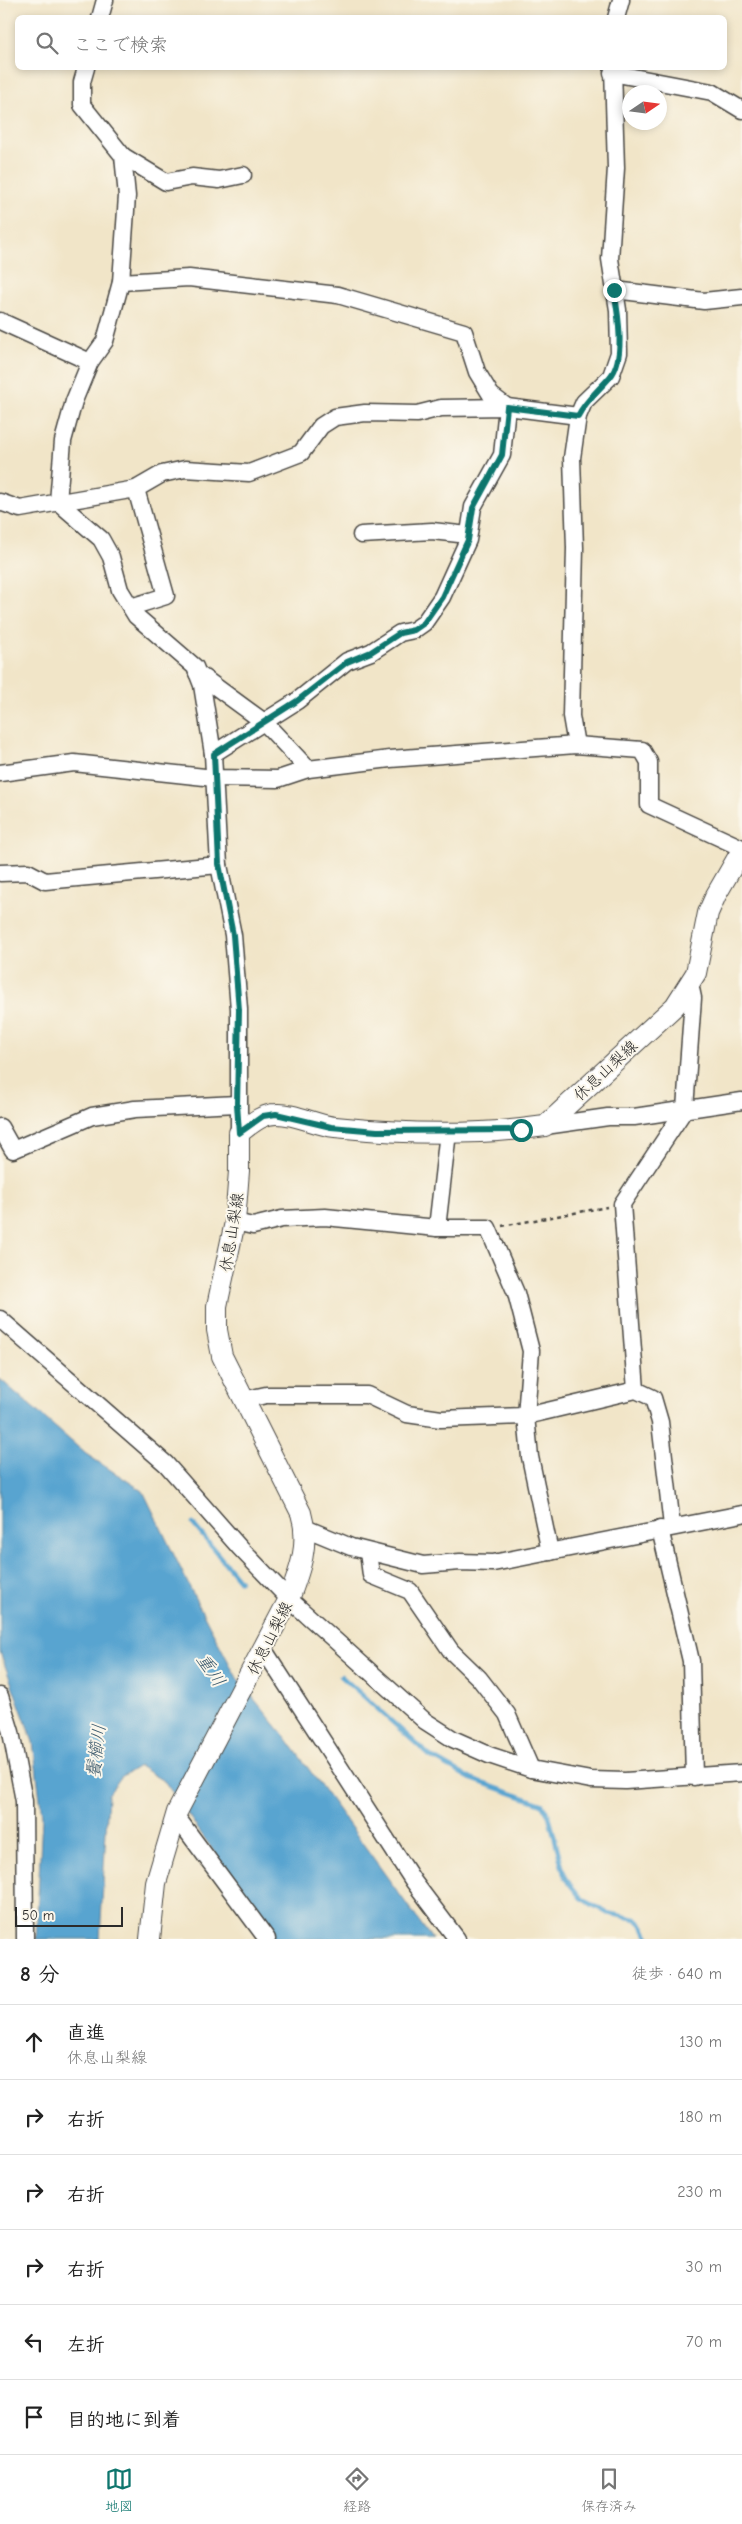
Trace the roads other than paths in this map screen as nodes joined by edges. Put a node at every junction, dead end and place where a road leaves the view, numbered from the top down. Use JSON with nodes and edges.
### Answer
{"nodes":[{"id":1,"x":105,"y":0,"type":"edge"},
{"id":2,"x":621,"y":0,"type":"edge"},
{"id":3,"x":101,"y":15,"type":"edge"},
{"id":4,"x":617,"y":15,"type":"edge"},
{"id":5,"x":85,"y":70,"type":"edge"},
{"id":6,"x":613,"y":70,"type":"edge"},
{"id":7,"x":741,"y":110,"type":"edge"},
{"id":8,"x":123,"y":156,"type":"junction"},
{"id":9,"x":243,"y":175,"type":"dead end"},
{"id":10,"x":121,"y":282,"type":"junction"},
{"id":11,"x":614,"y":290,"type":"junction"},
{"id":12,"x":742,"y":297,"type":"edge"},
{"id":13,"x":0,"y":321,"type":"edge"},
{"id":14,"x":90,"y":362,"type":"junction"},
{"id":15,"x":507,"y":407,"type":"junction"},
{"id":16,"x":578,"y":416,"type":"junction"},
{"id":17,"x":136,"y":489,"type":"junction"},
{"id":18,"x":0,"y":502,"type":"edge"},
{"id":19,"x":58,"y":502,"type":"junction"},
{"id":20,"x":361,"y":535,"type":"dead end"},
{"id":21,"x":468,"y":535,"type":"junction"},
{"id":22,"x":131,"y":607,"type":"junction"},
{"id":23,"x":197,"y":673,"type":"junction"},
{"id":24,"x":264,"y":722,"type":"junction"},
{"id":25,"x":576,"y":745,"type":"junction"},
{"id":26,"x":214,"y":754,"type":"junction"},
{"id":27,"x":308,"y":769,"type":"junction"},
{"id":28,"x":0,"y":774,"type":"edge"},
{"id":29,"x":214,"y":778,"type":"junction"},
{"id":30,"x":742,"y":849,"type":"edge"},
{"id":31,"x":219,"y":864,"type":"junction"},
{"id":32,"x":0,"y":873,"type":"edge"},
{"id":33,"x":690,"y":984,"type":"junction"},
{"id":34,"x":742,"y":1101,"type":"edge"},
{"id":35,"x":237,"y":1104,"type":"junction"},
{"id":36,"x":685,"y":1109,"type":"junction"},
{"id":37,"x":544,"y":1126,"type":"junction"},
{"id":38,"x":0,"y":1127,"type":"edge"},
{"id":39,"x":448,"y":1132,"type":"junction"},
{"id":40,"x":239,"y":1133,"type":"junction"},
{"id":41,"x":235,"y":1222,"type":"junction"},
{"id":42,"x":437,"y":1228,"type":"junction"},
{"id":43,"x":0,"y":1319,"type":"edge"},
{"id":44,"x":636,"y":1390,"type":"junction"},
{"id":45,"x":243,"y":1400,"type":"junction"},
{"id":46,"x":526,"y":1416,"type":"junction"},
{"id":47,"x":742,"y":1514,"type":"edge"},
{"id":48,"x":305,"y":1528,"type":"junction"},
{"id":49,"x":666,"y":1528,"type":"junction"},
{"id":50,"x":368,"y":1552,"type":"junction"},
{"id":51,"x":550,"y":1552,"type":"junction"},
{"id":52,"x":289,"y":1599,"type":"junction"},
{"id":53,"x":262,"y":1653,"type":"junction"},
{"id":54,"x":0,"y":1696,"type":"edge"},
{"id":55,"x":531,"y":1769,"type":"junction"},
{"id":56,"x":742,"y":1773,"type":"edge"},
{"id":57,"x":694,"y":1777,"type":"junction"},
{"id":58,"x":177,"y":1814,"type":"junction"},
{"id":59,"x":25,"y":1939,"type":"edge"},
{"id":60,"x":150,"y":1939,"type":"edge"},
{"id":61,"x":267,"y":1939,"type":"edge"},
{"id":62,"x":458,"y":1939,"type":"edge"}],
"edges":[{"from":1,"to":3,"type":"street"},
{"from":2,"to":4,"type":"street"},
{"from":5,"to":8,"type":"street"},
{"from":6,"to":7,"type":"street"},
{"from":6,"to":11,"type":"street"},
{"from":8,"to":9,"type":"street"},
{"from":8,"to":10,"type":"street"},
{"from":10,"to":14,"type":"street"},
{"from":10,"to":15,"type":"street"},
{"from":11,"to":12,"type":"street"},
{"from":11,"to":16,"type":"street"},
{"from":13,"to":14,"type":"street"},
{"from":14,"to":19,"type":"street"},
{"from":15,"to":16,"type":"street"},
{"from":15,"to":17,"type":"street"},
{"from":15,"to":21,"type":"street"},
{"from":16,"to":25,"type":"street"},
{"from":17,"to":19,"type":"street"},
{"from":17,"to":22,"type":"street"},
{"from":18,"to":19,"type":"street"},
{"from":19,"to":22,"type":"street"},
{"from":20,"to":21,"type":"street"},
{"from":21,"to":24,"type":"street"},
{"from":22,"to":23,"type":"street"},
{"from":23,"to":24,"type":"street"},
{"from":23,"to":26,"type":"street"},
{"from":24,"to":26,"type":"street"},
{"from":24,"to":27,"type":"street"},
{"from":25,"to":27,"type":"street"},
{"from":25,"to":30,"type":"street"},
{"from":26,"to":29,"type":"street"},
{"from":27,"to":29,"type":"street"},
{"from":28,"to":29,"type":"street"},
{"from":29,"to":31,"type":"street"},
{"from":30,"to":33,"type":"main road","name":"休息山梨線"},
{"from":31,"to":32,"type":"street"},
{"from":31,"to":35,"type":"street"},
{"from":33,"to":36,"type":"street"},
{"from":33,"to":37,"type":"main road","name":"休息山梨線"},
{"from":34,"to":36,"type":"street"},
{"from":35,"to":38,"type":"street"},
{"from":35,"to":40,"type":"street"},
{"from":36,"to":37,"type":"street"},
{"from":36,"to":44,"type":"street"},
{"from":37,"to":39,"type":"main road"},
{"from":39,"to":40,"type":"main road"},
{"from":39,"to":42,"type":"street"},
{"from":40,"to":41,"type":"main road","name":"休息山梨線"},
{"from":41,"to":42,"type":"street"},
{"from":41,"to":45,"type":"main road","name":"休息山梨線"},
{"from":42,"to":46,"type":"street"},
{"from":43,"to":52,"type":"street"},
{"from":44,"to":46,"type":"street"},
{"from":44,"to":49,"type":"street"},
{"from":45,"to":46,"type":"street"},
{"from":45,"to":48,"type":"main road","name":"休息山梨線"},
{"from":46,"to":51,"type":"street"},
{"from":47,"to":49,"type":"street"},
{"from":48,"to":50,"type":"street"},
{"from":48,"to":52,"type":"main road","name":"休息山梨線"},
{"from":49,"to":51,"type":"street"},
{"from":49,"to":57,"type":"street"},
{"from":50,"to":51,"type":"street"},
{"from":50,"to":55,"type":"street"},
{"from":52,"to":53,"type":"main road","name":"休息山梨線"},
{"from":52,"to":55,"type":"street"},
{"from":53,"to":58,"type":"main road","name":"休息山梨線"},
{"from":53,"to":62,"type":"street"},
{"from":54,"to":59,"type":"street"},
{"from":55,"to":57,"type":"street"},
{"from":56,"to":57,"type":"street"},
{"from":58,"to":60,"type":"main road","name":"休息山梨線"},
{"from":58,"to":61,"type":"street"}]}
